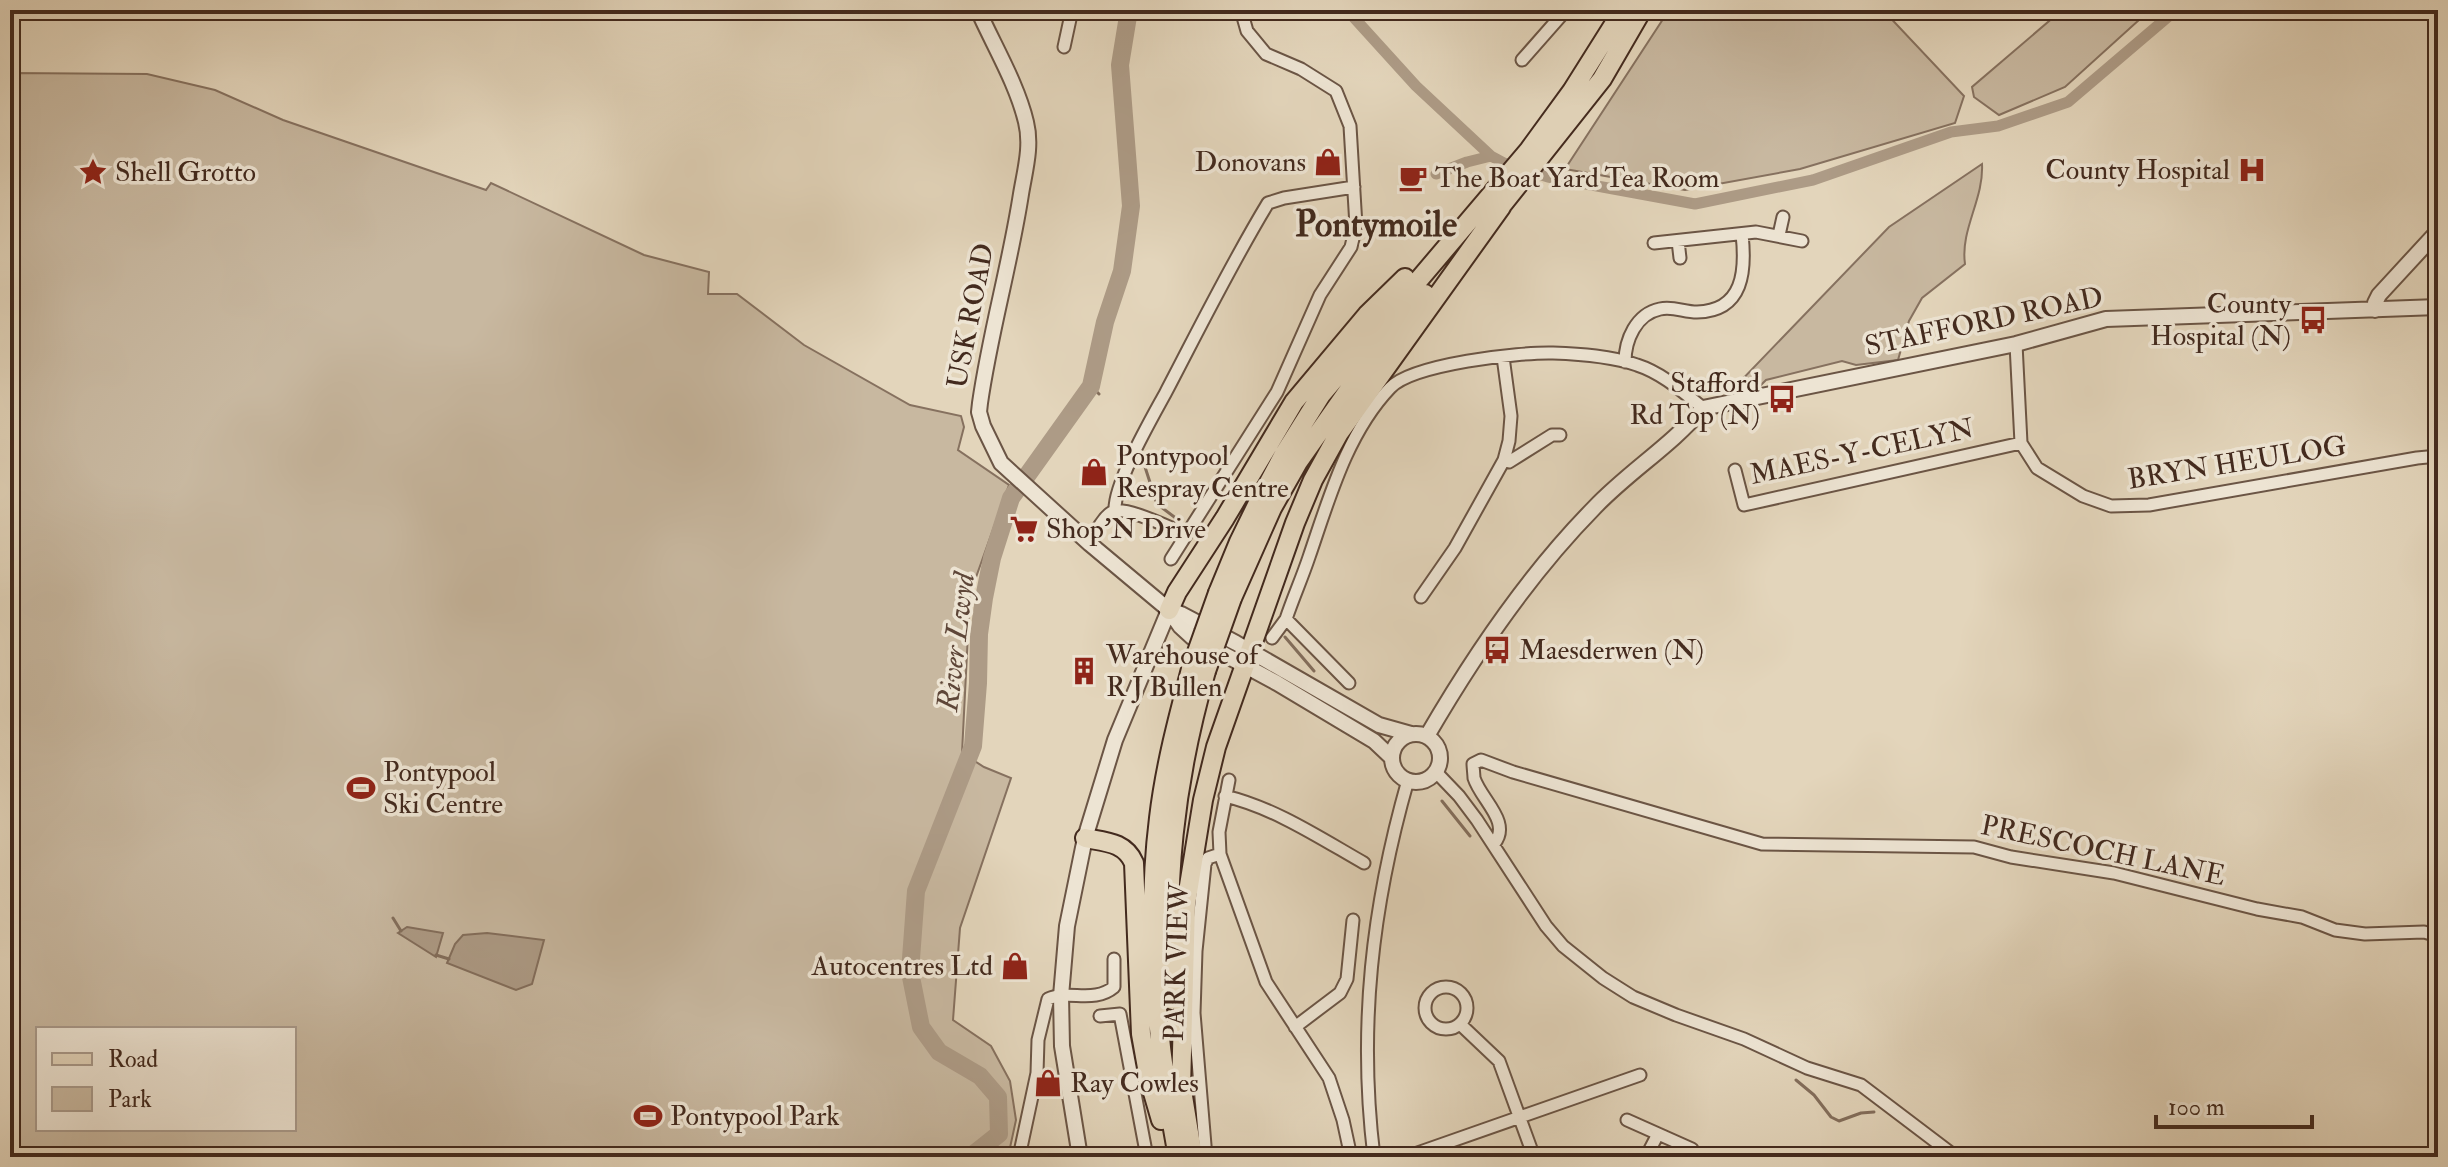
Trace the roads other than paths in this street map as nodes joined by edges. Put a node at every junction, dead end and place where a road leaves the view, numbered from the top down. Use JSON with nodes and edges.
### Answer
{"nodes":[{"id":1,"x":978,"y":10,"type":"edge"},
{"id":2,"x":1072,"y":10,"type":"edge"},
{"id":3,"x":1241,"y":10,"type":"edge"},
{"id":4,"x":1566,"y":10,"type":"edge"},
{"id":5,"x":1623,"y":10,"type":"edge"},
{"id":6,"x":1642,"y":10,"type":"edge"},
{"id":7,"x":1064,"y":47,"type":"dead end"},
{"id":8,"x":1522,"y":60,"type":"dead end"},
{"id":9,"x":1534,"y":155,"type":"junction"},
{"id":10,"x":1354,"y":187,"type":"junction"},
{"id":11,"x":1495,"y":202,"type":"junction"},
{"id":12,"x":1783,"y":217,"type":"dead end"},
{"id":13,"x":2438,"y":231,"type":"edge"},
{"id":14,"x":1742,"y":234,"type":"junction"},
{"id":15,"x":1779,"y":235,"type":"junction"},
{"id":16,"x":1452,"y":239,"type":"junction"},
{"id":17,"x":1678,"y":241,"type":"junction"},
{"id":18,"x":1802,"y":241,"type":"dead end"},
{"id":19,"x":1654,"y":243,"type":"dead end"},
{"id":20,"x":1680,"y":258,"type":"dead end"},
{"id":21,"x":2438,"y":307,"type":"edge"},
{"id":22,"x":2375,"y":310,"type":"junction"},
{"id":23,"x":2016,"y":344,"type":"junction"},
{"id":24,"x":1503,"y":357,"type":"junction"},
{"id":25,"x":1625,"y":362,"type":"junction"},
{"id":26,"x":1703,"y":408,"type":"junction"},
{"id":27,"x":1560,"y":435,"type":"dead end"},
{"id":28,"x":2021,"y":443,"type":"junction"},
{"id":29,"x":2438,"y":456,"type":"edge"},
{"id":30,"x":1504,"y":460,"type":"junction"},
{"id":31,"x":1735,"y":470,"type":"dead end"},
{"id":32,"x":1115,"y":510,"type":"junction"},
{"id":33,"x":1186,"y":534,"type":"junction"},
{"id":34,"x":1090,"y":544,"type":"junction"},
{"id":35,"x":1171,"y":559,"type":"dead end"},
{"id":36,"x":1225,"y":596,"type":"junction"},
{"id":37,"x":1421,"y":597,"type":"dead end"},
{"id":38,"x":1169,"y":610,"type":"junction"},
{"id":39,"x":1286,"y":619,"type":"junction"},
{"id":40,"x":1272,"y":638,"type":"dead end"},
{"id":41,"x":1249,"y":658,"type":"junction"},
{"id":42,"x":1199,"y":670,"type":"junction"},
{"id":43,"x":1349,"y":683,"type":"dead end"},
{"id":44,"x":1411,"y":734,"type":"junction"},
{"id":45,"x":1427,"y":736,"type":"junction"},
{"id":46,"x":1392,"y":758,"type":"junction"},
{"id":47,"x":1436,"y":772,"type":"junction"},
{"id":48,"x":1229,"y":780,"type":"dead end"},
{"id":49,"x":1408,"y":780,"type":"junction"},
{"id":50,"x":1225,"y":796,"type":"junction"},
{"id":51,"x":1085,"y":838,"type":"junction"},
{"id":52,"x":1494,"y":844,"type":"junction"},
{"id":53,"x":1220,"y":854,"type":"junction"},
{"id":54,"x":1364,"y":863,"type":"dead end"},
{"id":55,"x":1353,"y":920,"type":"dead end"},
{"id":56,"x":2438,"y":936,"type":"edge"},
{"id":57,"x":1114,"y":959,"type":"dead end"},
{"id":58,"x":1061,"y":996,"type":"junction"},
{"id":59,"x":1100,"y":1016,"type":"dead end"},
{"id":60,"x":1460,"y":1024,"type":"dead end"},
{"id":61,"x":1295,"y":1027,"type":"junction"},
{"id":62,"x":1640,"y":1075,"type":"dead end"},
{"id":63,"x":1181,"y":1088,"type":"junction"},
{"id":64,"x":1519,"y":1117,"type":"junction"},
{"id":65,"x":1627,"y":1120,"type":"dead end"},
{"id":66,"x":1658,"y":1134,"type":"junction"},
{"id":67,"x":1692,"y":1149,"type":"dead end"},
{"id":68,"x":1183,"y":1156,"type":"edge"},
{"id":69,"x":1019,"y":1157,"type":"edge"},
{"id":70,"x":1080,"y":1157,"type":"edge"},
{"id":71,"x":1147,"y":1157,"type":"edge"},
{"id":72,"x":1206,"y":1157,"type":"edge"},
{"id":73,"x":1351,"y":1157,"type":"edge"},
{"id":74,"x":1374,"y":1157,"type":"edge"},
{"id":75,"x":1406,"y":1157,"type":"edge"},
{"id":76,"x":1534,"y":1157,"type":"edge"},
{"id":77,"x":1646,"y":1157,"type":"edge"},
{"id":78,"x":1956,"y":1157,"type":"edge"}],
"edges":[{"from":1,"to":34,"type":"street","name":"USK ROAD"},
{"from":2,"to":7,"type":"street"},
{"from":3,"to":10,"type":"street"},
{"from":4,"to":8,"type":"street"},
{"from":5,"to":9,"type":"main road"},
{"from":6,"to":9,"type":"main road"},
{"from":9,"to":11,"type":"main road"},
{"from":10,"to":32,"type":"street"},
{"from":10,"to":33,"type":"street"},
{"from":11,"to":16,"type":"main road"},
{"from":11,"to":36,"type":"main road"},
{"from":11,"to":41,"type":"main road"},
{"from":12,"to":15,"type":"street"},
{"from":13,"to":22,"type":"street"},
{"from":14,"to":15,"type":"street"},
{"from":14,"to":17,"type":"street"},
{"from":14,"to":25,"type":"street"},
{"from":15,"to":18,"type":"street"},
{"from":16,"to":36,"type":"main road"},
{"from":16,"to":38,"type":"main road"},
{"from":17,"to":19,"type":"street"},
{"from":17,"to":20,"type":"street"},
{"from":21,"to":22,"type":"street","name":"STAFFORD ROAD"},
{"from":22,"to":23,"type":"street","name":"STAFFORD ROAD"},
{"from":23,"to":26,"type":"street","name":"STAFFORD ROAD"},
{"from":23,"to":28,"type":"street"},
{"from":24,"to":25,"type":"street"},
{"from":24,"to":30,"type":"street"},
{"from":24,"to":39,"type":"street"},
{"from":25,"to":26,"type":"street"},
{"from":26,"to":45,"type":"street"},
{"from":27,"to":30,"type":"street"},
{"from":28,"to":29,"type":"street","name":"BRYN HEULOG"},
{"from":28,"to":31,"type":"street","name":"MAES-Y-CELYN"},
{"from":30,"to":37,"type":"street"},
{"from":32,"to":33,"type":"street"},
{"from":32,"to":34,"type":"street"},
{"from":33,"to":35,"type":"street"},
{"from":34,"to":38,"type":"street","name":"USK ROAD"},
{"from":36,"to":42,"type":"main road","bridge":true},
{"from":38,"to":41,"type":"street","name":"USK ROAD"},
{"from":38,"to":51,"type":"street"},
{"from":39,"to":40,"type":"street"},
{"from":39,"to":43,"type":"street"},
{"from":41,"to":44,"type":"street"},
{"from":41,"to":46,"type":"street"},
{"from":41,"to":63,"type":"main road"},
{"from":42,"to":63,"type":"main road"},
{"from":42,"to":68,"type":"main road"},
{"from":44,"to":45,"type":"street"},
{"from":44,"to":46,"type":"street"},
{"from":45,"to":47,"type":"street"},
{"from":46,"to":49,"type":"street"},
{"from":47,"to":49,"type":"street"},
{"from":47,"to":52,"type":"street"},
{"from":48,"to":50,"type":"street","name":"PARK VIEW"},
{"from":49,"to":74,"type":"street"},
{"from":50,"to":53,"type":"street","name":"PARK VIEW"},
{"from":50,"to":54,"type":"street"},
{"from":51,"to":58,"type":"street"},
{"from":51,"to":68,"type":"main road"},
{"from":52,"to":56,"type":"street","name":"PRESCOCH LANE"},
{"from":52,"to":78,"type":"street"},
{"from":53,"to":61,"type":"street"},
{"from":53,"to":72,"type":"street","name":"PARK VIEW"},
{"from":55,"to":61,"type":"street"},
{"from":57,"to":58,"type":"street"},
{"from":58,"to":69,"type":"street"},
{"from":58,"to":70,"type":"street"},
{"from":59,"to":71,"type":"street"},
{"from":60,"to":64,"type":"street"},
{"from":61,"to":73,"type":"street"},
{"from":62,"to":64,"type":"street"},
{"from":63,"to":68,"type":"main road"},
{"from":64,"to":75,"type":"street"},
{"from":64,"to":76,"type":"street"},
{"from":65,"to":66,"type":"street"},
{"from":66,"to":67,"type":"street"},
{"from":66,"to":77,"type":"street"}]}
